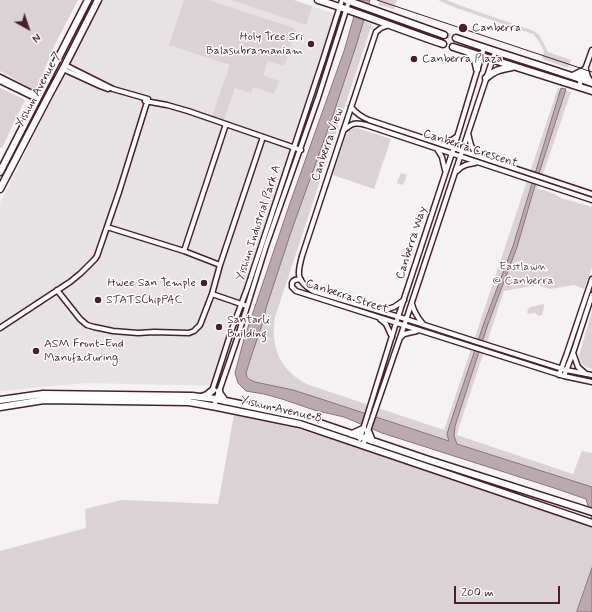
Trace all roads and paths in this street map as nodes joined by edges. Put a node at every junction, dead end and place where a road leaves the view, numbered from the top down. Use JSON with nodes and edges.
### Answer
{"nodes":[{"id":1,"x":88,"y":0,"type":"edge"},
{"id":2,"x":98,"y":0,"type":"edge"},
{"id":3,"x":318,"y":0,"type":"edge"},
{"id":4,"x":347,"y":1,"type":"edge"},
{"id":5,"x":345,"y":9,"type":"junction"},
{"id":6,"x":389,"y":25,"type":"junction"},
{"id":7,"x":444,"y":35,"type":"tunnel mouth"},
{"id":8,"x":456,"y":38,"type":"tunnel mouth"},
{"id":9,"x":443,"y":44,"type":"dead end"},
{"id":10,"x":453,"y":47,"type":"dead end"},
{"id":11,"x":484,"y":48,"type":"junction"},
{"id":12,"x":592,"y":50,"type":"edge"},
{"id":13,"x":468,"y":52,"type":"junction"},
{"id":14,"x":495,"y":52,"type":"junction"},
{"id":15,"x":481,"y":56,"type":"junction"},
{"id":16,"x":492,"y":60,"type":"junction"},
{"id":17,"x":64,"y":67,"type":"junction"},
{"id":18,"x":513,"y":67,"type":"junction"},
{"id":19,"x":477,"y":69,"type":"junction"},
{"id":20,"x":585,"y":70,"type":"junction"},
{"id":21,"x":573,"y":76,"type":"junction"},
{"id":22,"x":0,"y":77,"type":"edge"},
{"id":23,"x":486,"y":78,"type":"junction"},
{"id":24,"x":581,"y":79,"type":"junction"},
{"id":25,"x":0,"y":81,"type":"edge"},
{"id":26,"x":592,"y":83,"type":"edge"},
{"id":27,"x":579,"y":86,"type":"junction"},
{"id":28,"x":592,"y":91,"type":"edge"},
{"id":29,"x":38,"y":97,"type":"junction"},
{"id":30,"x":48,"y":97,"type":"junction"},
{"id":31,"x":148,"y":101,"type":"junction"},
{"id":32,"x":351,"y":107,"type":"junction"},
{"id":33,"x":226,"y":124,"type":"junction"},
{"id":34,"x":397,"y":129,"type":"junction"},
{"id":35,"x":342,"y":131,"type":"junction"},
{"id":36,"x":468,"y":133,"type":"junction"},
{"id":37,"x":397,"y":136,"type":"junction"},
{"id":38,"x":457,"y":136,"type":"junction"},
{"id":39,"x":263,"y":137,"type":"junction"},
{"id":40,"x":438,"y":143,"type":"junction"},
{"id":41,"x":294,"y":148,"type":"junction"},
{"id":42,"x":453,"y":148,"type":"junction"},
{"id":43,"x":436,"y":149,"type":"junction"},
{"id":44,"x":301,"y":150,"type":"junction"},
{"id":45,"x":462,"y":151,"type":"junction"},
{"id":46,"x":452,"y":153,"type":"junction"},
{"id":47,"x":460,"y":156,"type":"junction"},
{"id":48,"x":478,"y":156,"type":"junction"},
{"id":49,"x":478,"y":162,"type":"junction"},
{"id":50,"x":445,"y":171,"type":"junction"},
{"id":51,"x":0,"y":172,"type":"edge"},
{"id":52,"x":456,"y":172,"type":"junction"},
{"id":53,"x":0,"y":189,"type":"edge"},
{"id":54,"x":592,"y":194,"type":"edge"},
{"id":55,"x":592,"y":200,"type":"edge"},
{"id":56,"x":107,"y":227,"type":"junction"},
{"id":57,"x":184,"y":251,"type":"junction"},
{"id":58,"x":220,"y":265,"type":"junction"},
{"id":59,"x":592,"y":278,"type":"edge"},
{"id":60,"x":301,"y":280,"type":"junction"},
{"id":61,"x":57,"y":290,"type":"junction"},
{"id":62,"x":212,"y":294,"type":"junction"},
{"id":63,"x":592,"y":295,"type":"edge"},
{"id":64,"x":404,"y":300,"type":"junction"},
{"id":65,"x":242,"y":304,"type":"junction"},
{"id":66,"x":411,"y":304,"type":"junction"},
{"id":67,"x":247,"y":306,"type":"junction"},
{"id":68,"x":382,"y":311,"type":"junction"},
{"id":69,"x":399,"y":316,"type":"junction"},
{"id":70,"x":378,"y":317,"type":"junction"},
{"id":71,"x":407,"y":319,"type":"junction"},
{"id":72,"x":396,"y":323,"type":"junction"},
{"id":73,"x":423,"y":324,"type":"junction"},
{"id":74,"x":404,"y":326,"type":"junction"},
{"id":75,"x":0,"y":328,"type":"edge"},
{"id":76,"x":419,"y":330,"type":"junction"},
{"id":77,"x":392,"y":337,"type":"junction"},
{"id":78,"x":400,"y":339,"type":"junction"},
{"id":79,"x":573,"y":353,"type":"junction"},
{"id":80,"x":564,"y":369,"type":"junction"},
{"id":81,"x":586,"y":374,"type":"junction"},
{"id":82,"x":559,"y":375,"type":"junction"},
{"id":83,"x":592,"y":375,"type":"edge"},
{"id":84,"x":564,"y":376,"type":"junction"},
{"id":85,"x":592,"y":382,"type":"edge"},
{"id":86,"x":216,"y":390,"type":"junction"},
{"id":87,"x":202,"y":397,"type":"junction"},
{"id":88,"x":213,"y":399,"type":"junction"},
{"id":89,"x":0,"y":400,"type":"edge"},
{"id":90,"x":225,"y":401,"type":"junction"},
{"id":91,"x":211,"y":406,"type":"junction"},
{"id":92,"x":0,"y":407,"type":"edge"},
{"id":93,"x":366,"y":430,"type":"junction"},
{"id":94,"x":352,"y":434,"type":"junction"},
{"id":95,"x":362,"y":441,"type":"junction"},
{"id":96,"x":372,"y":441,"type":"junction"},
{"id":97,"x":592,"y":512,"type":"edge"},
{"id":98,"x":592,"y":522,"type":"edge"}],
"edges":[{"from":1,"to":29,"type":"main road","name":"Yishun Avenue 7"},
{"from":2,"to":17,"type":"main road","name":"Yishun Avenue 7"},
{"from":3,"to":5,"type":"main road"},
{"from":4,"to":5,"type":"street","name":"Yishun Industrial Park A"},
{"from":4,"to":5,"type":"street","name":"Yishun Industrial Park A"},
{"from":4,"to":7,"type":"main road"},
{"from":5,"to":6,"type":"main road"},
{"from":5,"to":41,"type":"street","name":"Yishun Industrial Park A"},
{"from":5,"to":44,"type":"street","name":"Yishun Industrial Park A"},
{"from":6,"to":9,"type":"main road"},
{"from":6,"to":32,"type":"street","name":"Canberra View"},
{"from":8,"to":11,"type":"main road"},
{"from":10,"to":13,"type":"main road"},
{"from":11,"to":14,"type":"main road"},
{"from":11,"to":15,"type":"street","name":"Canberra Way"},
{"from":12,"to":20,"type":"street"},
{"from":13,"to":15,"type":"main road"},
{"from":13,"to":19,"type":"main road"},
{"from":14,"to":16,"type":"street","name":"Canberra Way"},
{"from":14,"to":21,"type":"main road"},
{"from":15,"to":16,"type":"main road"},
{"from":15,"to":19,"type":"street","name":"Canberra Way"},
{"from":16,"to":18,"type":"main road"},
{"from":16,"to":23,"type":"street","name":"Canberra Way"},
{"from":17,"to":30,"type":"main road","name":"Yishun Avenue 7"},
{"from":17,"to":31,"type":"street"},
{"from":18,"to":23,"type":"main road"},
{"from":18,"to":27,"type":"main road"},
{"from":19,"to":38,"type":"street","name":"Canberra Way"},
{"from":20,"to":21,"type":"main road"},
{"from":20,"to":24,"type":"street"},
{"from":20,"to":26,"type":"main road"},
{"from":21,"to":24,"type":"main road"},
{"from":22,"to":29,"type":"street"},
{"from":23,"to":36,"type":"street","name":"Canberra Way"},
{"from":24,"to":26,"type":"main road"},
{"from":24,"to":27,"type":"street"},
{"from":25,"to":29,"type":"street"},
{"from":27,"to":28,"type":"main road"},
{"from":29,"to":30,"type":"main road"},
{"from":29,"to":51,"type":"main road","name":"Yishun Avenue 7"},
{"from":30,"to":53,"type":"main road","name":"Yishun Avenue 7"},
{"from":31,"to":33,"type":"street"},
{"from":31,"to":56,"type":"street"},
{"from":32,"to":34,"type":"street","name":"Canberra Crescent"},
{"from":32,"to":35,"type":"street","name":"Canberra View"},
{"from":33,"to":39,"type":"street"},
{"from":33,"to":57,"type":"street"},
{"from":34,"to":37,"type":"street"},
{"from":34,"to":40,"type":"street","name":"Canberra Crescent"},
{"from":35,"to":37,"type":"street","name":"Canberra Crescent"},
{"from":35,"to":60,"type":"street","name":"Canberra View"},
{"from":36,"to":45,"type":"street","name":"Canberra Way"},
{"from":36,"to":48,"type":"street"},
{"from":37,"to":43,"type":"street","name":"Canberra Crescent"},
{"from":38,"to":40,"type":"street"},
{"from":38,"to":42,"type":"street","name":"Canberra Way"},
{"from":39,"to":41,"type":"street"},
{"from":39,"to":58,"type":"street","name":"Yishun Industrial Park A"},
{"from":40,"to":42,"type":"street","name":"Canberra Crescent"},
{"from":41,"to":44,"type":"street"},
{"from":41,"to":65,"type":"street","name":"Yishun Industrial Park A"},
{"from":42,"to":45,"type":"street","name":"Canberra Crescent"},
{"from":42,"to":46,"type":"street","name":"Canberra Way"},
{"from":43,"to":46,"type":"street","name":"Canberra Crescent"},
{"from":43,"to":50,"type":"street"},
{"from":44,"to":67,"type":"street","name":"Yishun Industrial Park A"},
{"from":45,"to":47,"type":"street","name":"Canberra Way"},
{"from":45,"to":48,"type":"street","name":"Canberra Crescent"},
{"from":46,"to":47,"type":"street","name":"Canberra Crescent"},
{"from":46,"to":50,"type":"street","name":"Canberra Way"},
{"from":47,"to":49,"type":"street","name":"Canberra Crescent"},
{"from":47,"to":52,"type":"street","name":"Canberra Way"},
{"from":48,"to":54,"type":"street","name":"Canberra Crescent"},
{"from":49,"to":52,"type":"street"},
{"from":49,"to":55,"type":"street","name":"Canberra Crescent"},
{"from":50,"to":64,"type":"street","name":"Canberra Way"},
{"from":52,"to":66,"type":"street","name":"Canberra Way"},
{"from":56,"to":57,"type":"street","name":"Yishun Industrial Park A"},
{"from":56,"to":61,"type":"street"},
{"from":57,"to":58,"type":"street","name":"Yishun Industrial Park A"},
{"from":58,"to":62,"type":"street","name":"Yishun Industrial Park A"},
{"from":59,"to":80,"type":"street"},
{"from":60,"to":68,"type":"street","name":"Canberra Street"},
{"from":60,"to":70,"type":"street","name":"Canberra Street"},
{"from":61,"to":62,"type":"street","name":"Yishun Industrial Park A"},
{"from":61,"to":75,"type":"street"},
{"from":62,"to":65,"type":"street"},
{"from":63,"to":79,"type":"street"},
{"from":64,"to":68,"type":"street"},
{"from":64,"to":69,"type":"street","name":"Canberra Way"},
{"from":65,"to":67,"type":"street"},
{"from":65,"to":86,"type":"street","name":"Yishun Industrial Park A"},
{"from":66,"to":71,"type":"street","name":"Canberra Way"},
{"from":66,"to":73,"type":"street"},
{"from":67,"to":86,"type":"street","name":"Yishun Industrial Park A"},
{"from":68,"to":69,"type":"street","name":"Canberra Street"},
{"from":69,"to":71,"type":"street","name":"Canberra Street"},
{"from":69,"to":72,"type":"street","name":"Canberra Way"},
{"from":70,"to":72,"type":"street","name":"Canberra Street"},
{"from":70,"to":77,"type":"street"},
{"from":71,"to":73,"type":"street","name":"Canberra Street"},
{"from":71,"to":74,"type":"street","name":"Canberra Way"},
{"from":72,"to":74,"type":"street","name":"Canberra Street"},
{"from":72,"to":77,"type":"street","name":"Canberra Way"},
{"from":73,"to":80,"type":"street","name":"Canberra Street"},
{"from":74,"to":76,"type":"street","name":"Canberra Street"},
{"from":74,"to":78,"type":"street","name":"Canberra Way"},
{"from":76,"to":78,"type":"street"},
{"from":76,"to":82,"type":"street","name":"Canberra Street"},
{"from":77,"to":93,"type":"street","name":"Canberra Way"},
{"from":78,"to":93,"type":"street","name":"Canberra Way"},
{"from":79,"to":80,"type":"street"},
{"from":79,"to":81,"type":"street"},
{"from":80,"to":81,"type":"street","name":"Canberra Street"},
{"from":80,"to":82,"type":"street"},
{"from":80,"to":84,"type":"street"},
{"from":81,"to":83,"type":"street","name":"Canberra Street"},
{"from":82,"to":84,"type":"street","name":"Canberra Street"},
{"from":84,"to":85,"type":"street","name":"Canberra Street"},
{"from":86,"to":87,"type":"main road"},
{"from":86,"to":88,"type":"street","name":"Yishun Industrial Park A"},
{"from":86,"to":90,"type":"main road"},
{"from":87,"to":88,"type":"main road","name":"Yishun Avenue 8"},
{"from":87,"to":89,"type":"main road","name":"Yishun Avenue 8"},
{"from":88,"to":90,"type":"main road","name":"Yishun Avenue 8"},
{"from":88,"to":91,"type":"street","name":"Yishun Industrial Park A"},
{"from":90,"to":94,"type":"main road","name":"Yishun Avenue 8"},
{"from":91,"to":92,"type":"main road","name":"Yishun Avenue 8"},
{"from":91,"to":95,"type":"main road","name":"Yishun Avenue 8"},
{"from":93,"to":94,"type":"main road"},
{"from":93,"to":95,"type":"street","name":"Canberra Way"},
{"from":93,"to":96,"type":"main road"},
{"from":94,"to":95,"type":"main road","name":"Yishun Avenue 8"},
{"from":95,"to":96,"type":"main road","name":"Yishun Avenue 8"},
{"from":95,"to":98,"type":"main road","name":"Yishun Avenue 8"},
{"from":96,"to":97,"type":"main road","name":"Yishun Avenue 8"}]}
